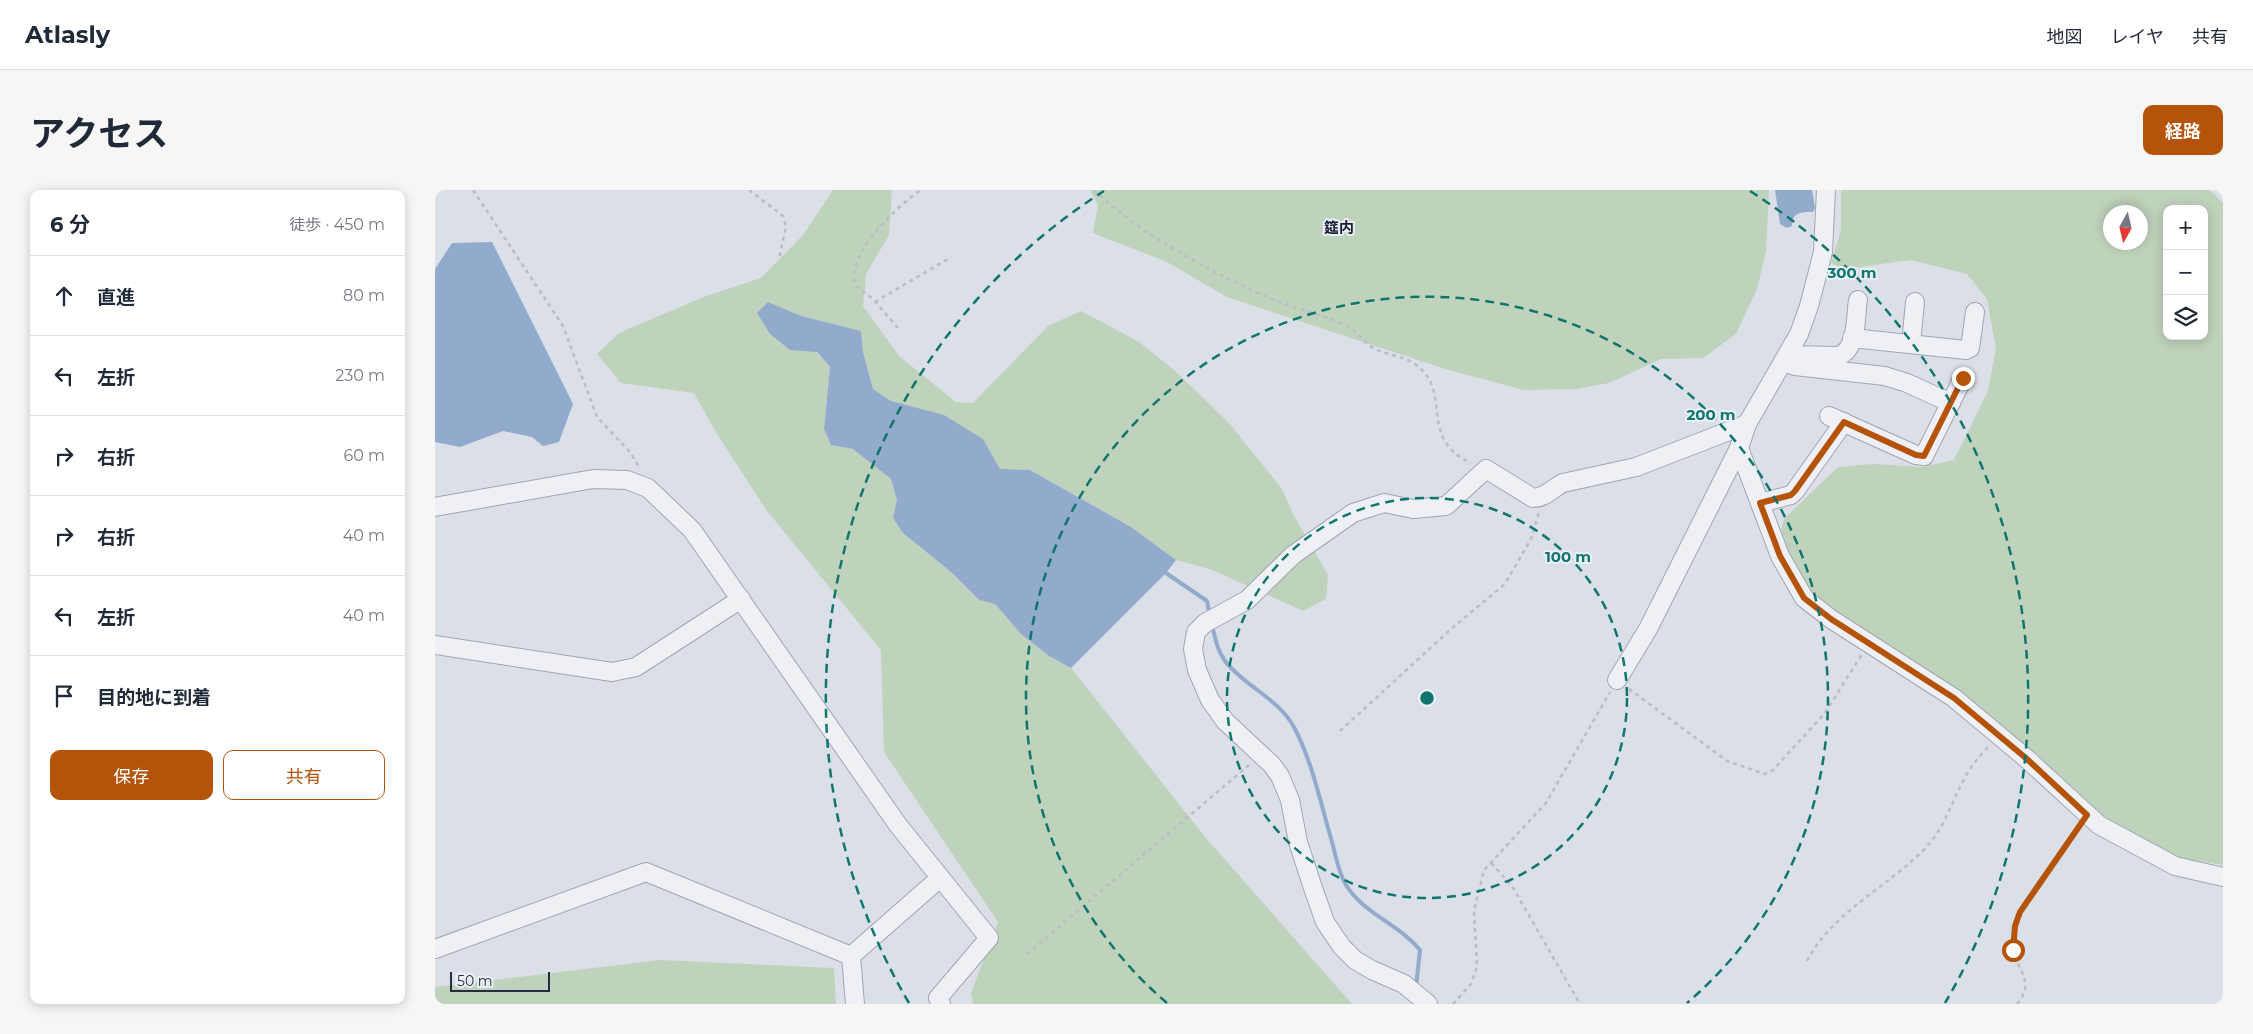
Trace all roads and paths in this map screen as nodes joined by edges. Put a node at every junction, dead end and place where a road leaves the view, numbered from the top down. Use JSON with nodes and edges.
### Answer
{"nodes":[{"id":1,"x":473,"y":190,"type":"edge"},
{"id":2,"x":749,"y":190,"type":"edge"},
{"id":3,"x":921,"y":190,"type":"edge"},
{"id":4,"x":1094,"y":190,"type":"edge"},
{"id":5,"x":1826,"y":190,"type":"edge"},
{"id":6,"x":951,"y":257,"type":"dead end"},
{"id":7,"x":779,"y":259,"type":"dead end"},
{"id":8,"x":1858,"y":300,"type":"dead end"},
{"id":9,"x":875,"y":302,"type":"junction"},
{"id":10,"x":1915,"y":302,"type":"dead end"},
{"id":11,"x":1975,"y":312,"type":"dead end"},
{"id":12,"x":898,"y":328,"type":"dead end"},
{"id":13,"x":1853,"y":338,"type":"junction"},
{"id":14,"x":1911,"y":344,"type":"junction"},
{"id":15,"x":1785,"y":358,"type":"junction"},
{"id":16,"x":1963,"y":378,"type":"dead end"},
{"id":17,"x":1951,"y":403,"type":"junction"},
{"id":18,"x":1747,"y":424,"type":"junction"},
{"id":19,"x":1739,"y":448,"type":"junction"},
{"id":20,"x":1486,"y":469,"type":"junction"},
{"id":21,"x":648,"y":488,"type":"junction"},
{"id":22,"x":1541,"y":498,"type":"junction"},
{"id":23,"x":1760,"y":503,"type":"junction"},
{"id":24,"x":435,"y":507,"type":"edge"},
{"id":25,"x":741,"y":599,"type":"junction"},
{"id":26,"x":1869,"y":642,"type":"junction"},
{"id":27,"x":435,"y":645,"type":"edge"},
{"id":28,"x":1617,"y":680,"type":"junction"},
{"id":29,"x":1340,"y":731,"type":"dead end"},
{"id":30,"x":1999,"y":736,"type":"junction"},
{"id":31,"x":1261,"y":754,"type":"junction"},
{"id":32,"x":2087,"y":815,"type":"junction"},
{"id":33,"x":1491,"y":863,"type":"junction"},
{"id":34,"x":2223,"y":877,"type":"edge"},
{"id":35,"x":940,"y":878,"type":"junction"},
{"id":36,"x":435,"y":949,"type":"edge"},
{"id":37,"x":1027,"y":954,"type":"dead end"},
{"id":38,"x":851,"y":956,"type":"junction"},
{"id":39,"x":1807,"y":961,"type":"dead end"},
{"id":40,"x":855,"y":1004,"type":"edge"},
{"id":41,"x":941,"y":1004,"type":"edge"},
{"id":42,"x":1428,"y":1004,"type":"edge"},
{"id":43,"x":1453,"y":1004,"type":"edge"},
{"id":44,"x":1580,"y":1004,"type":"edge"},
{"id":45,"x":2017,"y":1004,"type":"edge"}],
"edges":[{"from":1,"to":21,"type":"path"},
{"from":2,"to":7,"type":"path"},
{"from":3,"to":9,"type":"path"},
{"from":4,"to":20,"type":"path"},
{"from":5,"to":15,"type":"street"},
{"from":6,"to":9,"type":"path"},
{"from":8,"to":13,"type":"street"},
{"from":9,"to":12,"type":"path"},
{"from":10,"to":14,"type":"street"},
{"from":11,"to":14,"type":"street"},
{"from":13,"to":14,"type":"street"},
{"from":13,"to":15,"type":"street"},
{"from":15,"to":17,"type":"street"},
{"from":15,"to":18,"type":"street"},
{"from":16,"to":17,"type":"street"},
{"from":17,"to":23,"type":"street"},
{"from":18,"to":19,"type":"street"},
{"from":18,"to":22,"type":"street"},
{"from":19,"to":23,"type":"street"},
{"from":19,"to":28,"type":"street"},
{"from":20,"to":22,"type":"street"},
{"from":20,"to":31,"type":"street"},
{"from":21,"to":24,"type":"street"},
{"from":21,"to":25,"type":"street"},
{"from":22,"to":29,"type":"path"},
{"from":23,"to":26,"type":"street"},
{"from":25,"to":27,"type":"street"},
{"from":25,"to":35,"type":"street"},
{"from":26,"to":28,"type":"path"},
{"from":26,"to":30,"type":"street"},
{"from":28,"to":33,"type":"path"},
{"from":30,"to":32,"type":"street"},
{"from":30,"to":39,"type":"path"},
{"from":31,"to":37,"type":"path"},
{"from":31,"to":42,"type":"street"},
{"from":32,"to":34,"type":"street"},
{"from":32,"to":45,"type":"path"},
{"from":33,"to":43,"type":"path"},
{"from":33,"to":44,"type":"path"},
{"from":35,"to":38,"type":"street"},
{"from":35,"to":41,"type":"street"},
{"from":36,"to":38,"type":"street"},
{"from":38,"to":40,"type":"street"}]}
